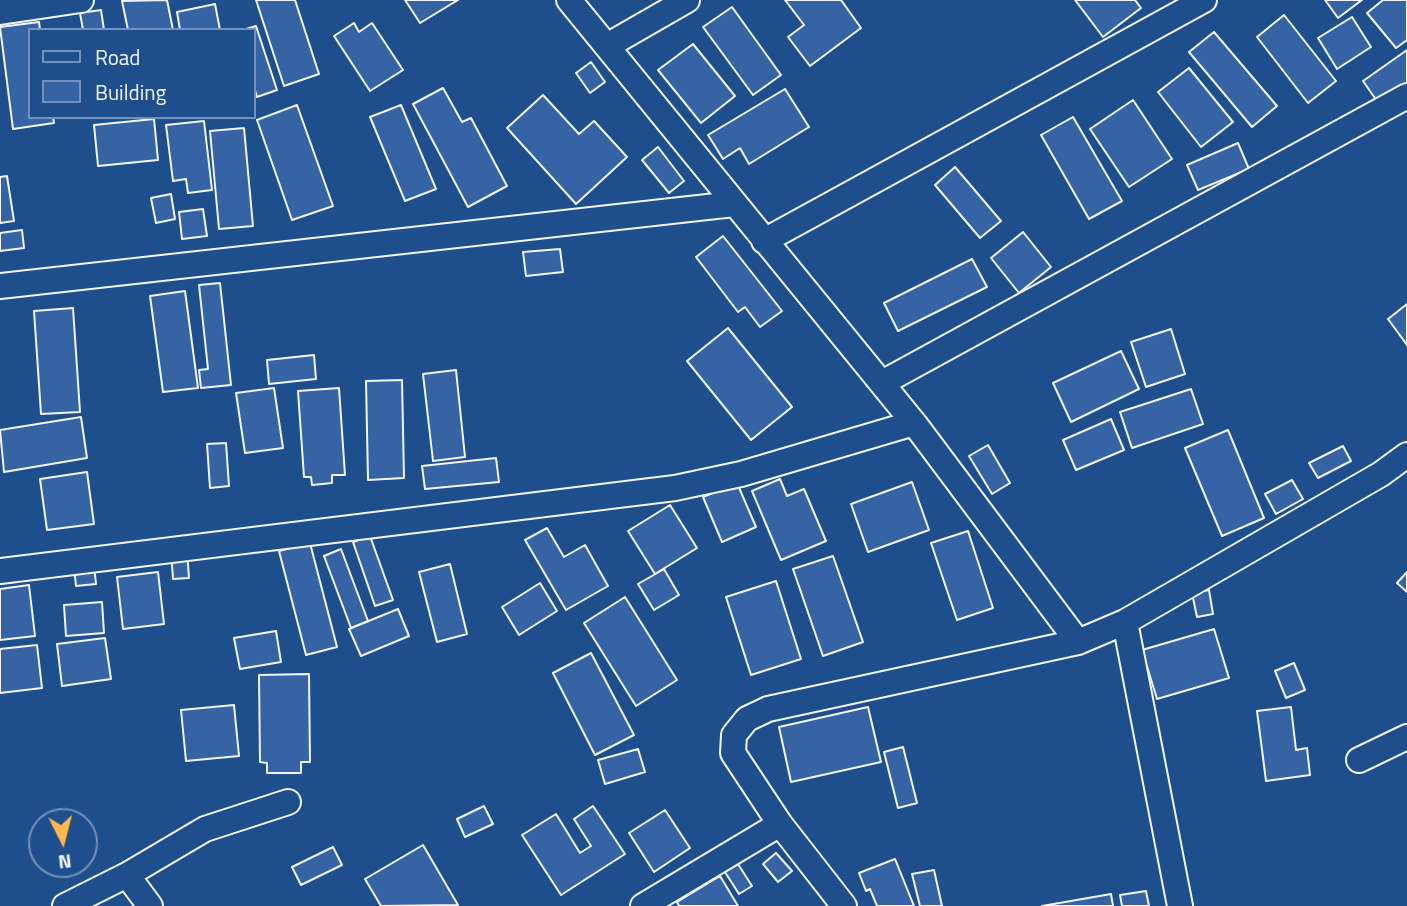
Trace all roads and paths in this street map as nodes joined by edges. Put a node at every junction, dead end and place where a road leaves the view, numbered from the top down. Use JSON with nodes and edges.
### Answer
{"nodes":[{"id":1,"x":81,"y":0,"type":"edge"},
{"id":2,"x":569,"y":0,"type":"edge"},
{"id":3,"x":687,"y":0,"type":"edge"},
{"id":4,"x":1204,"y":0,"type":"edge"},
{"id":5,"x":0,"y":12,"type":"edge"},
{"id":6,"x":607,"y":46,"type":"junction"},
{"id":7,"x":1407,"y":96,"type":"edge"},
{"id":8,"x":734,"y":204,"type":"junction"},
{"id":9,"x":764,"y":241,"type":"junction"},
{"id":10,"x":0,"y":286,"type":"edge"},
{"id":11,"x":882,"y":383,"type":"junction"},
{"id":12,"x":914,"y":423,"type":"junction"},
{"id":13,"x":1407,"y":455,"type":"edge"},
{"id":14,"x":0,"y":571,"type":"edge"},
{"id":15,"x":1125,"y":622,"type":"junction"},
{"id":16,"x":1078,"y":642,"type":"junction"},
{"id":17,"x":1407,"y":737,"type":"edge"},
{"id":18,"x":1359,"y":760,"type":"dead end"},
{"id":19,"x":288,"y":802,"type":"dead end"},
{"id":20,"x":780,"y":824,"type":"junction"},
{"id":21,"x":127,"y":876,"type":"junction"},
{"id":22,"x":65,"y":906,"type":"edge"},
{"id":23,"x":150,"y":906,"type":"edge"},
{"id":24,"x":643,"y":906,"type":"edge"},
{"id":25,"x":844,"y":906,"type":"edge"},
{"id":26,"x":1180,"y":906,"type":"edge"}],
"edges":[{"from":1,"to":5,"type":"street"},
{"from":2,"to":6,"type":"street"},
{"from":3,"to":6,"type":"street"},
{"from":4,"to":9,"type":"street"},
{"from":6,"to":8,"type":"street"},
{"from":7,"to":11,"type":"street"},
{"from":8,"to":9,"type":"street"},
{"from":8,"to":10,"type":"street"},
{"from":9,"to":11,"type":"street"},
{"from":11,"to":12,"type":"street"},
{"from":12,"to":14,"type":"street"},
{"from":12,"to":16,"type":"street"},
{"from":13,"to":15,"type":"street"},
{"from":15,"to":16,"type":"street"},
{"from":15,"to":26,"type":"street"},
{"from":16,"to":20,"type":"street"},
{"from":17,"to":18,"type":"street"},
{"from":19,"to":21,"type":"street"},
{"from":20,"to":24,"type":"street"},
{"from":20,"to":25,"type":"street"},
{"from":21,"to":22,"type":"street"},
{"from":21,"to":23,"type":"street"}]}
